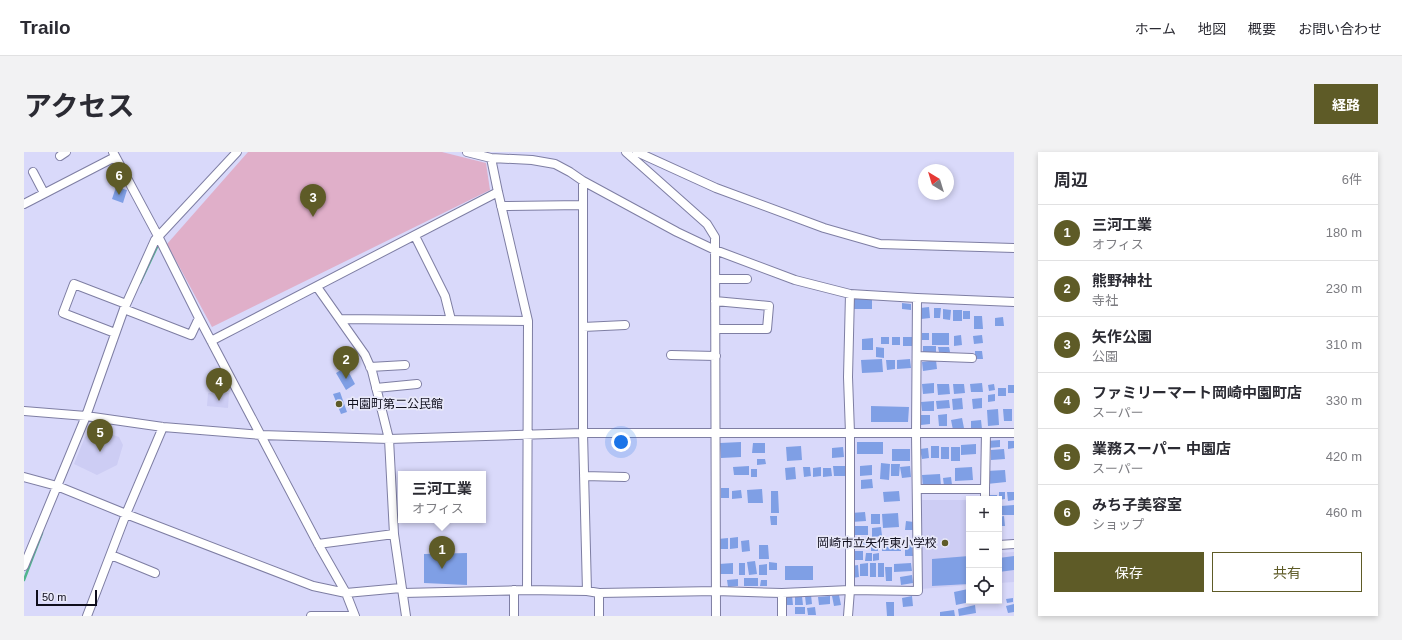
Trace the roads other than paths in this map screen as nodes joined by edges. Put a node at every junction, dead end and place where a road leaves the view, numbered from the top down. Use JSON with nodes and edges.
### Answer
{"nodes":[{"id":1,"x":237,"y":152,"type":"edge"},
{"id":2,"x":467,"y":152,"type":"edge"},
{"id":3,"x":626,"y":152,"type":"edge"},
{"id":4,"x":637,"y":152,"type":"edge"},
{"id":5,"x":114,"y":154,"type":"edge"},
{"id":6,"x":491,"y":158,"type":"junction"},
{"id":7,"x":33,"y":172,"type":"dead end"},
{"id":8,"x":583,"y":181,"type":"junction"},
{"id":9,"x":498,"y":192,"type":"junction"},
{"id":10,"x":44,"y":193,"type":"junction"},
{"id":11,"x":24,"y":204,"type":"edge"},
{"id":12,"x":583,"y":205,"type":"junction"},
{"id":13,"x":501,"y":206,"type":"junction"},
{"id":14,"x":158,"y":236,"type":"junction"},
{"id":15,"x":415,"y":236,"type":"junction"},
{"id":16,"x":1014,"y":248,"type":"edge"},
{"id":17,"x":715,"y":250,"type":"junction"},
{"id":18,"x":747,"y":278,"type":"dead end"},
{"id":19,"x":715,"y":279,"type":"junction"},
{"id":20,"x":317,"y":287,"type":"junction"},
{"id":21,"x":850,"y":294,"type":"junction"},
{"id":22,"x":917,"y":298,"type":"junction"},
{"id":23,"x":715,"y":301,"type":"junction"},
{"id":24,"x":1014,"y":302,"type":"edge"},
{"id":25,"x":125,"y":307,"type":"junction"},
{"id":26,"x":199,"y":318,"type":"junction"},
{"id":27,"x":340,"y":319,"type":"junction"},
{"id":28,"x":451,"y":320,"type":"junction"},
{"id":29,"x":528,"y":321,"type":"junction"},
{"id":30,"x":626,"y":326,"type":"dead end"},
{"id":31,"x":583,"y":328,"type":"junction"},
{"id":32,"x":716,"y":329,"type":"junction"},
{"id":33,"x":115,"y":333,"type":"junction"},
{"id":34,"x":211,"y":341,"type":"junction"},
{"id":35,"x":671,"y":355,"type":"dead end"},
{"id":36,"x":716,"y":356,"type":"junction"},
{"id":37,"x":917,"y":356,"type":"junction"},
{"id":38,"x":972,"y":358,"type":"dead end"},
{"id":39,"x":405,"y":365,"type":"dead end"},
{"id":40,"x":370,"y":367,"type":"junction"},
{"id":41,"x":417,"y":384,"type":"dead end"},
{"id":42,"x":376,"y":388,"type":"junction"},
{"id":43,"x":24,"y":411,"type":"edge"},
{"id":44,"x":86,"y":416,"type":"junction"},
{"id":45,"x":163,"y":427,"type":"junction"},
{"id":46,"x":583,"y":433,"type":"junction"},
{"id":47,"x":850,"y":433,"type":"junction"},
{"id":48,"x":986,"y":433,"type":"junction"},
{"id":49,"x":1014,"y":433,"type":"edge"},
{"id":50,"x":716,"y":434,"type":"junction"},
{"id":51,"x":916,"y":434,"type":"junction"},
{"id":52,"x":261,"y":435,"type":"junction"},
{"id":53,"x":528,"y":435,"type":"junction"},
{"id":54,"x":389,"y":439,"type":"junction"},
{"id":55,"x":584,"y":476,"type":"junction"},
{"id":56,"x":24,"y":477,"type":"edge"},
{"id":57,"x":625,"y":477,"type":"dead end"},
{"id":58,"x":57,"y":486,"type":"junction"},
{"id":59,"x":917,"y":489,"type":"junction"},
{"id":60,"x":985,"y":489,"type":"junction"},
{"id":61,"x":985,"y":496,"type":"edge"},
{"id":62,"x":126,"y":514,"type":"junction"},
{"id":63,"x":394,"y":534,"type":"junction"},
{"id":64,"x":318,"y":544,"type":"junction"},
{"id":65,"x":1014,"y":544,"type":"edge"},
{"id":66,"x":1002,"y":545,"type":"edge"},
{"id":67,"x":27,"y":553,"type":"edge"},
{"id":68,"x":111,"y":555,"type":"junction"},
{"id":69,"x":24,"y":566,"type":"edge"},
{"id":70,"x":155,"y":573,"type":"dead end"},
{"id":71,"x":402,"y":590,"type":"junction"},
{"id":72,"x":514,"y":590,"type":"junction"},
{"id":73,"x":527,"y":590,"type":"junction"},
{"id":74,"x":850,"y":590,"type":"junction"},
{"id":75,"x":587,"y":591,"type":"junction"},
{"id":76,"x":716,"y":591,"type":"junction"},
{"id":77,"x":346,"y":593,"type":"junction"},
{"id":78,"x":599,"y":593,"type":"junction"},
{"id":79,"x":782,"y":593,"type":"junction"},
{"id":80,"x":87,"y":616,"type":"edge"},
{"id":81,"x":311,"y":616,"type":"edge"},
{"id":82,"x":322,"y":616,"type":"edge"},
{"id":83,"x":349,"y":616,"type":"edge"},
{"id":84,"x":355,"y":616,"type":"edge"},
{"id":85,"x":406,"y":616,"type":"edge"},
{"id":86,"x":514,"y":616,"type":"edge"},
{"id":87,"x":599,"y":616,"type":"edge"},
{"id":88,"x":716,"y":616,"type":"edge"},
{"id":89,"x":782,"y":616,"type":"edge"},
{"id":90,"x":848,"y":616,"type":"edge"}],
"edges":[{"from":1,"to":14,"type":"street"},
{"from":2,"to":6,"type":"street"},
{"from":3,"to":17,"type":"street"},
{"from":4,"to":16,"type":"street"},
{"from":5,"to":10,"type":"street"},
{"from":5,"to":14,"type":"street"},
{"from":6,"to":8,"type":"street"},
{"from":6,"to":9,"type":"street"},
{"from":7,"to":10,"type":"street"},
{"from":8,"to":12,"type":"street"},
{"from":8,"to":17,"type":"street"},
{"from":9,"to":13,"type":"street"},
{"from":9,"to":15,"type":"street"},
{"from":10,"to":11,"type":"street"},
{"from":12,"to":13,"type":"street"},
{"from":12,"to":31,"type":"street"},
{"from":13,"to":29,"type":"street"},
{"from":14,"to":25,"type":"street"},
{"from":14,"to":26,"type":"street"},
{"from":15,"to":20,"type":"street"},
{"from":15,"to":28,"type":"street"},
{"from":17,"to":19,"type":"street"},
{"from":17,"to":21,"type":"street"},
{"from":18,"to":19,"type":"street"},
{"from":19,"to":23,"type":"street"},
{"from":20,"to":27,"type":"street"},
{"from":20,"to":34,"type":"street"},
{"from":21,"to":22,"type":"street"},
{"from":21,"to":47,"type":"street"},
{"from":22,"to":24,"type":"street"},
{"from":22,"to":37,"type":"street"},
{"from":23,"to":32,"type":"street"},
{"from":23,"to":32,"type":"street"},
{"from":25,"to":26,"type":"street"},
{"from":25,"to":33,"type":"street"},
{"from":25,"to":33,"type":"street"},
{"from":26,"to":34,"type":"street"},
{"from":27,"to":28,"type":"street"},
{"from":27,"to":40,"type":"street"},
{"from":28,"to":29,"type":"street"},
{"from":29,"to":53,"type":"street"},
{"from":30,"to":31,"type":"street"},
{"from":31,"to":46,"type":"street"},
{"from":32,"to":36,"type":"street"},
{"from":33,"to":44,"type":"street"},
{"from":34,"to":52,"type":"street"},
{"from":35,"to":36,"type":"street"},
{"from":36,"to":50,"type":"street"},
{"from":37,"to":38,"type":"street"},
{"from":37,"to":51,"type":"street"},
{"from":39,"to":40,"type":"street"},
{"from":40,"to":42,"type":"street"},
{"from":41,"to":42,"type":"street"},
{"from":42,"to":54,"type":"street"},
{"from":43,"to":44,"type":"street"},
{"from":44,"to":45,"type":"street"},
{"from":44,"to":58,"type":"street"},
{"from":45,"to":52,"type":"street"},
{"from":45,"to":62,"type":"street"},
{"from":46,"to":50,"type":"street"},
{"from":46,"to":53,"type":"street"},
{"from":46,"to":55,"type":"street"},
{"from":47,"to":50,"type":"street"},
{"from":47,"to":51,"type":"street"},
{"from":47,"to":74,"type":"street"},
{"from":48,"to":49,"type":"street"},
{"from":48,"to":51,"type":"street"},
{"from":48,"to":60,"type":"street"},
{"from":50,"to":76,"type":"street"},
{"from":51,"to":59,"type":"street"},
{"from":52,"to":54,"type":"street"},
{"from":52,"to":64,"type":"street"},
{"from":53,"to":54,"type":"street"},
{"from":53,"to":73,"type":"street"},
{"from":54,"to":63,"type":"street"},
{"from":55,"to":57,"type":"street"},
{"from":55,"to":75,"type":"street"},
{"from":56,"to":58,"type":"street"},
{"from":58,"to":62,"type":"street"},
{"from":58,"to":67,"type":"street"},
{"from":59,"to":60,"type":"street"},
{"from":59,"to":74,"type":"street"},
{"from":60,"to":61,"type":"street"},
{"from":62,"to":68,"type":"street"},
{"from":62,"to":77,"type":"street"},
{"from":63,"to":64,"type":"street"},
{"from":63,"to":71,"type":"street"},
{"from":64,"to":77,"type":"street"},
{"from":65,"to":66,"type":"street"},
{"from":67,"to":69,"type":"street"},
{"from":68,"to":70,"type":"street"},
{"from":68,"to":80,"type":"street"},
{"from":71,"to":72,"type":"street"},
{"from":71,"to":77,"type":"street"},
{"from":71,"to":85,"type":"street"},
{"from":72,"to":73,"type":"street"},
{"from":72,"to":86,"type":"street"},
{"from":73,"to":75,"type":"street"},
{"from":74,"to":79,"type":"street"},
{"from":74,"to":90,"type":"street"},
{"from":75,"to":78,"type":"street"},
{"from":76,"to":78,"type":"street"},
{"from":76,"to":79,"type":"street"},
{"from":76,"to":88,"type":"street"},
{"from":77,"to":84,"type":"street"},
{"from":78,"to":87,"type":"street"},
{"from":79,"to":89,"type":"street"},
{"from":81,"to":82,"type":"street"},
{"from":82,"to":83,"type":"street"}]}
